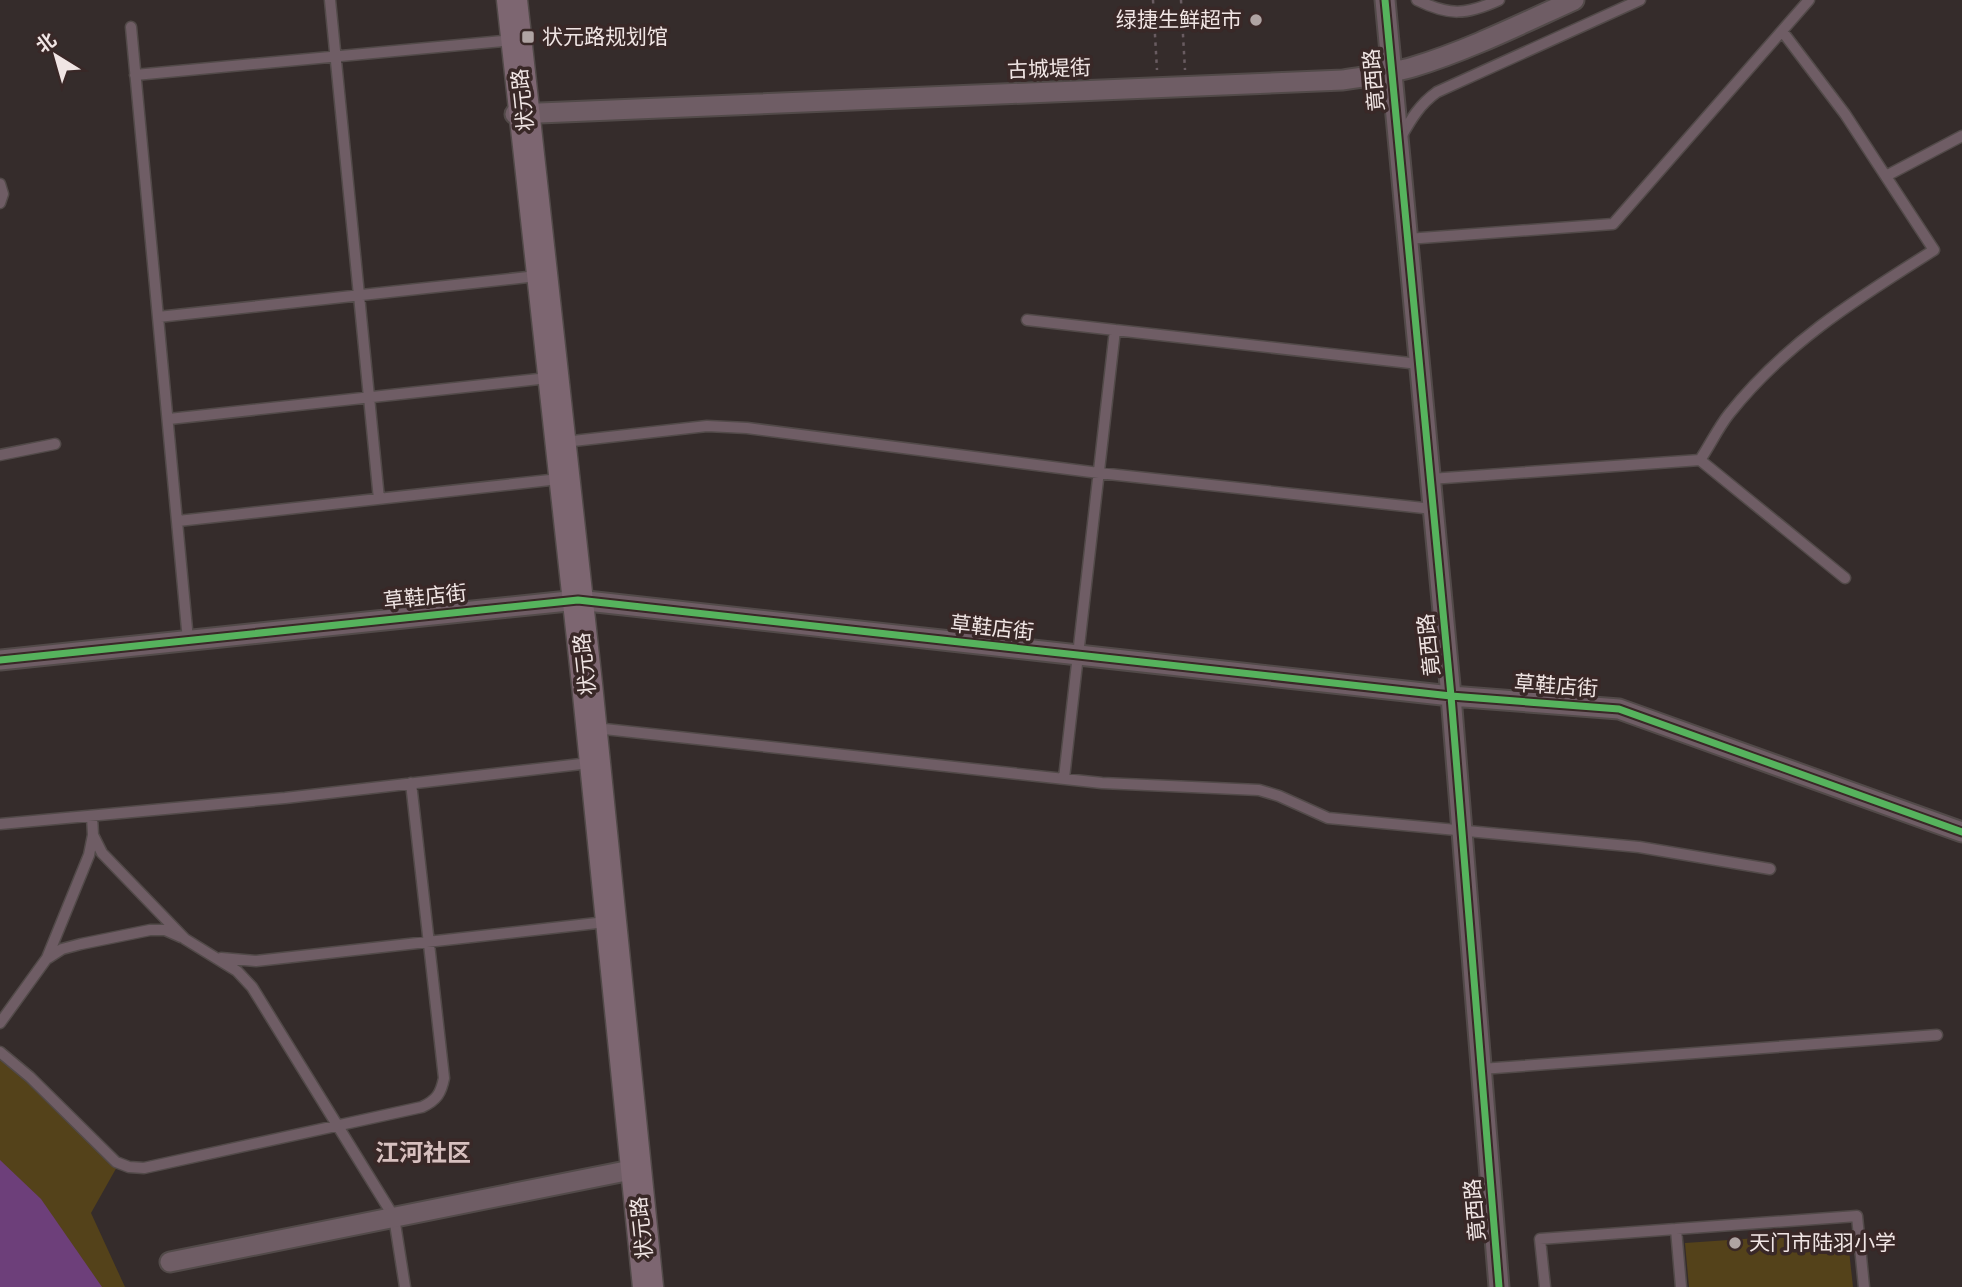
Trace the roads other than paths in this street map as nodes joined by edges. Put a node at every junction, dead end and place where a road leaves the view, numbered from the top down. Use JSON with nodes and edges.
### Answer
{"nodes":[{"id":1,"x":331,"y":0,"type":"edge"},
{"id":2,"x":498,"y":0,"type":"edge"},
{"id":3,"x":512,"y":0,"type":"edge"},
{"id":4,"x":1385,"y":0,"type":"edge"},
{"id":5,"x":1418,"y":0,"type":"edge"},
{"id":6,"x":1499,"y":0,"type":"edge"},
{"id":7,"x":1574,"y":0,"type":"edge"},
{"id":8,"x":1640,"y":0,"type":"edge"},
{"id":9,"x":1809,"y":0,"type":"edge"},
{"id":10,"x":131,"y":27,"type":"dead end"},
{"id":11,"x":1782,"y":31,"type":"junction"},
{"id":12,"x":503,"y":41,"type":"junction"},
{"id":13,"x":337,"y":57,"type":"junction"},
{"id":14,"x":1391,"y":72,"type":"junction"},
{"id":15,"x":135,"y":75,"type":"junction"},
{"id":16,"x":517,"y":114,"type":"junction"},
{"id":17,"x":1962,"y":136,"type":"edge"},
{"id":18,"x":1397,"y":144,"type":"junction"},
{"id":19,"x":1886,"y":176,"type":"junction"},
{"id":20,"x":0,"y":184,"type":"edge"},
{"id":21,"x":0,"y":203,"type":"edge"},
{"id":22,"x":1406,"y":239,"type":"junction"},
{"id":23,"x":528,"y":277,"type":"junction"},
{"id":24,"x":357,"y":296,"type":"junction"},
{"id":25,"x":158,"y":317,"type":"junction"},
{"id":26,"x":1027,"y":320,"type":"dead end"},
{"id":27,"x":1115,"y":330,"type":"junction"},
{"id":28,"x":1419,"y":364,"type":"junction"},
{"id":29,"x":539,"y":379,"type":"junction"},
{"id":30,"x":368,"y":397,"type":"junction"},
{"id":31,"x":169,"y":419,"type":"junction"},
{"id":32,"x":561,"y":443,"type":"junction"},
{"id":33,"x":55,"y":444,"type":"dead end"},
{"id":34,"x":0,"y":455,"type":"edge"},
{"id":35,"x":1700,"y":460,"type":"junction"},
{"id":36,"x":1098,"y":473,"type":"junction"},
{"id":37,"x":1430,"y":479,"type":"junction"},
{"id":38,"x":550,"y":480,"type":"junction"},
{"id":39,"x":379,"y":499,"type":"junction"},
{"id":40,"x":1433,"y":509,"type":"junction"},
{"id":41,"x":178,"y":521,"type":"junction"},
{"id":42,"x":1845,"y":578,"type":"dead end"},
{"id":43,"x":571,"y":600,"type":"junction"},
{"id":44,"x":188,"y":640,"type":"junction"},
{"id":45,"x":1077,"y":655,"type":"junction"},
{"id":46,"x":0,"y":660,"type":"edge"},
{"id":47,"x":1451,"y":696,"type":"junction"},
{"id":48,"x":591,"y":728,"type":"junction"},
{"id":49,"x":581,"y":764,"type":"junction"},
{"id":50,"x":1064,"y":778,"type":"junction"},
{"id":51,"x":411,"y":783,"type":"junction"},
{"id":52,"x":92,"y":816,"type":"junction"},
{"id":53,"x":0,"y":824,"type":"edge"},
{"id":54,"x":1462,"y":832,"type":"junction"},
{"id":55,"x":1962,"y":832,"type":"edge"},
{"id":56,"x":93,"y":835,"type":"junction"},
{"id":57,"x":1770,"y":869,"type":"dead end"},
{"id":58,"x":597,"y":923,"type":"junction"},
{"id":59,"x":185,"y":939,"type":"junction"},
{"id":60,"x":429,"y":942,"type":"junction"},
{"id":61,"x":210,"y":955,"type":"junction"},
{"id":62,"x":47,"y":958,"type":"junction"},
{"id":63,"x":0,"y":1023,"type":"edge"},
{"id":64,"x":1937,"y":1035,"type":"dead end"},
{"id":65,"x":0,"y":1052,"type":"edge"},
{"id":66,"x":1481,"y":1069,"type":"junction"},
{"id":67,"x":337,"y":1125,"type":"junction"},
{"id":68,"x":629,"y":1170,"type":"junction"},
{"id":69,"x":394,"y":1217,"type":"junction"},
{"id":70,"x":1676,"y":1229,"type":"junction"},
{"id":71,"x":170,"y":1262,"type":"dead end"},
{"id":72,"x":405,"y":1287,"type":"edge"},
{"id":73,"x":633,"y":1287,"type":"edge"},
{"id":74,"x":648,"y":1287,"type":"edge"},
{"id":75,"x":1499,"y":1287,"type":"edge"},
{"id":76,"x":1545,"y":1287,"type":"edge"},
{"id":77,"x":1681,"y":1287,"type":"edge"},
{"id":78,"x":1864,"y":1287,"type":"edge"}],
"edges":[{"from":1,"to":13,"type":"lane"},
{"from":2,"to":12,"type":"main road","name":"状元路"},
{"from":3,"to":16,"type":"main road","name":"状元路"},
{"from":4,"to":14,"type":"street","name":"竟西路"},
{"from":5,"to":6,"type":"lane"},
{"from":7,"to":14,"type":"street","name":"古城堤街"},
{"from":8,"to":18,"type":"lane"},
{"from":9,"to":11,"type":"lane"},
{"from":10,"to":15,"type":"lane"},
{"from":11,"to":19,"type":"lane"},
{"from":11,"to":22,"type":"lane"},
{"from":12,"to":13,"type":"lane"},
{"from":12,"to":16,"type":"main road","name":"状元路"},
{"from":13,"to":15,"type":"lane"},
{"from":13,"to":24,"type":"lane"},
{"from":14,"to":16,"type":"street","name":"古城堤街"},
{"from":14,"to":18,"type":"street","name":"竟西路"},
{"from":15,"to":25,"type":"lane"},
{"from":16,"to":23,"type":"main road","name":"状元路"},
{"from":16,"to":32,"type":"main road","name":"状元路"},
{"from":17,"to":19,"type":"lane"},
{"from":18,"to":22,"type":"street","name":"竟西路"},
{"from":19,"to":35,"type":"lane"},
{"from":20,"to":21,"type":"lane"},
{"from":22,"to":28,"type":"street","name":"竟西路"},
{"from":23,"to":24,"type":"lane"},
{"from":23,"to":29,"type":"main road","name":"状元路"},
{"from":24,"to":25,"type":"lane"},
{"from":24,"to":30,"type":"lane"},
{"from":25,"to":31,"type":"lane"},
{"from":26,"to":27,"type":"lane"},
{"from":27,"to":28,"type":"lane"},
{"from":27,"to":36,"type":"lane"},
{"from":28,"to":37,"type":"street","name":"竟西路"},
{"from":29,"to":30,"type":"lane"},
{"from":29,"to":38,"type":"main road","name":"状元路"},
{"from":30,"to":31,"type":"lane"},
{"from":30,"to":39,"type":"lane"},
{"from":31,"to":41,"type":"lane"},
{"from":32,"to":36,"type":"lane"},
{"from":32,"to":43,"type":"main road","name":"状元路"},
{"from":33,"to":34,"type":"lane"},
{"from":35,"to":37,"type":"lane"},
{"from":35,"to":42,"type":"lane"},
{"from":36,"to":40,"type":"lane"},
{"from":36,"to":45,"type":"lane"},
{"from":37,"to":40,"type":"street","name":"竟西路"},
{"from":38,"to":39,"type":"lane"},
{"from":38,"to":43,"type":"main road","name":"状元路"},
{"from":39,"to":41,"type":"lane"},
{"from":40,"to":47,"type":"street","name":"竟西路"},
{"from":41,"to":44,"type":"lane"},
{"from":43,"to":44,"type":"street","name":"草鞋店街"},
{"from":43,"to":45,"type":"street","name":"草鞋店街"},
{"from":43,"to":48,"type":"main road","name":"状元路"},
{"from":43,"to":49,"type":"main road","name":"状元路"},
{"from":44,"to":46,"type":"street","name":"草鞋店街"},
{"from":45,"to":47,"type":"street","name":"草鞋店街"},
{"from":45,"to":50,"type":"lane"},
{"from":47,"to":54,"type":"street","name":"竟西路"},
{"from":47,"to":55,"type":"street","name":"草鞋店街"},
{"from":48,"to":50,"type":"lane"},
{"from":48,"to":68,"type":"main road","name":"状元路"},
{"from":49,"to":51,"type":"lane"},
{"from":49,"to":58,"type":"main road","name":"状元路"},
{"from":50,"to":54,"type":"lane"},
{"from":51,"to":52,"type":"lane"},
{"from":51,"to":60,"type":"lane"},
{"from":52,"to":53,"type":"lane"},
{"from":52,"to":56,"type":"lane"},
{"from":54,"to":57,"type":"lane"},
{"from":54,"to":66,"type":"street","name":"竟西路"},
{"from":56,"to":59,"type":"lane"},
{"from":56,"to":62,"type":"lane"},
{"from":58,"to":60,"type":"lane"},
{"from":58,"to":68,"type":"main road","name":"状元路"},
{"from":59,"to":61,"type":"lane"},
{"from":59,"to":62,"type":"lane"},
{"from":60,"to":61,"type":"lane"},
{"from":60,"to":67,"type":"lane"},
{"from":61,"to":67,"type":"lane"},
{"from":62,"to":63,"type":"lane"},
{"from":64,"to":66,"type":"lane"},
{"from":65,"to":67,"type":"lane"},
{"from":66,"to":75,"type":"street","name":"竟西路"},
{"from":67,"to":69,"type":"lane"},
{"from":68,"to":69,"type":"street"},
{"from":68,"to":73,"type":"main road","name":"状元路"},
{"from":68,"to":74,"type":"main road","name":"状元路"},
{"from":69,"to":71,"type":"street"},
{"from":69,"to":72,"type":"lane"},
{"from":70,"to":76,"type":"lane"},
{"from":70,"to":77,"type":"lane"},
{"from":70,"to":78,"type":"lane"}]}
